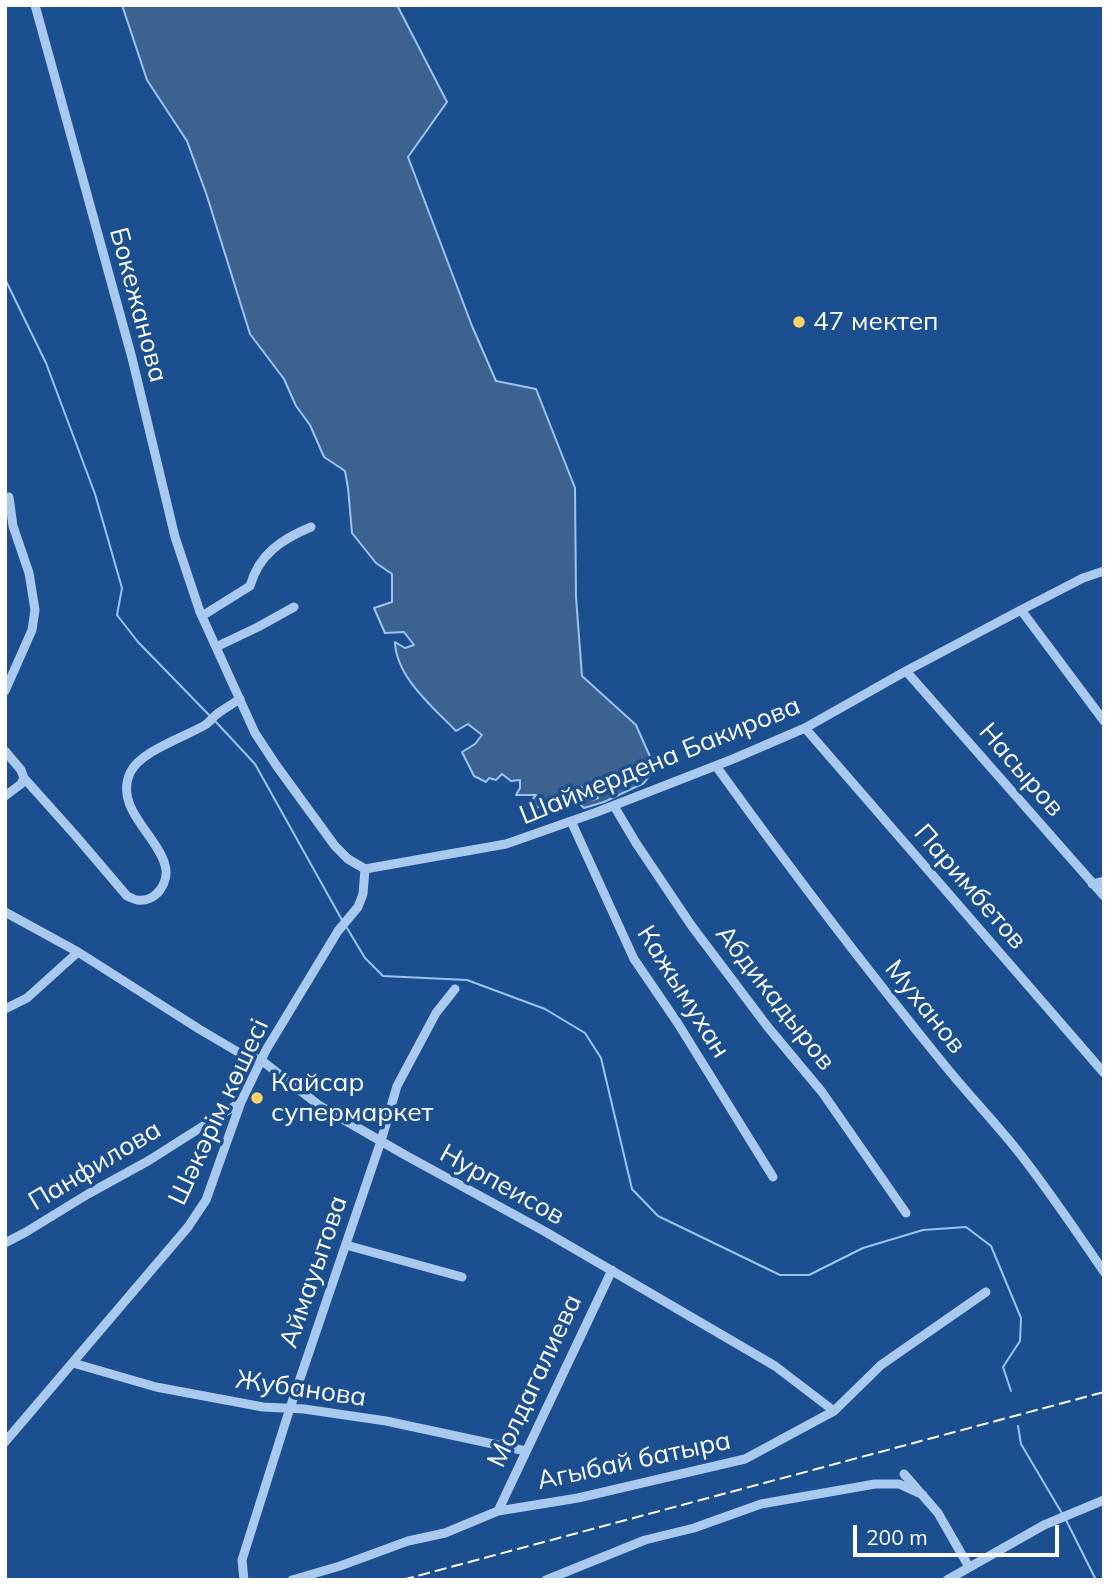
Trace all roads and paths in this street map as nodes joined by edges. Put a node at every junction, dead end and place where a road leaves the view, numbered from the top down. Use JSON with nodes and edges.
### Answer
{"nodes":[{"id":1,"x":35,"y":5,"type":"edge"},
{"id":2,"x":9,"y":497,"type":"dead end"},
{"id":3,"x":311,"y":527,"type":"dead end"},
{"id":4,"x":1104,"y":571,"type":"edge"},
{"id":5,"x":294,"y":607,"type":"dead end"},
{"id":6,"x":1021,"y":610,"type":"junction"},
{"id":7,"x":202,"y":616,"type":"junction"},
{"id":8,"x":216,"y":647,"type":"junction"},
{"id":9,"x":906,"y":671,"type":"junction"},
{"id":10,"x":5,"y":691,"type":"edge"},
{"id":11,"x":240,"y":699,"type":"junction"},
{"id":12,"x":1102,"y":716,"type":"edge"},
{"id":13,"x":805,"y":729,"type":"junction"},
{"id":14,"x":5,"y":751,"type":"edge"},
{"id":15,"x":716,"y":766,"type":"junction"},
{"id":16,"x":23,"y":774,"type":"junction"},
{"id":17,"x":5,"y":796,"type":"edge"},
{"id":18,"x":614,"y":806,"type":"junction"},
{"id":19,"x":571,"y":821,"type":"junction"},
{"id":20,"x":365,"y":869,"type":"junction"},
{"id":21,"x":1104,"y":881,"type":"edge"},
{"id":22,"x":1092,"y":884,"type":"junction"},
{"id":23,"x":1104,"y":896,"type":"edge"},
{"id":24,"x":5,"y":912,"type":"edge"},
{"id":25,"x":78,"y":952,"type":"junction"},
{"id":26,"x":455,"y":989,"type":"dead end"},
{"id":27,"x":5,"y":1009,"type":"edge"},
{"id":28,"x":261,"y":1060,"type":"junction"},
{"id":29,"x":1104,"y":1073,"type":"edge"},
{"id":30,"x":241,"y":1102,"type":"junction"},
{"id":31,"x":381,"y":1141,"type":"junction"},
{"id":32,"x":773,"y":1177,"type":"dead end"},
{"id":33,"x":906,"y":1213,"type":"dead end"},
{"id":34,"x":5,"y":1243,"type":"edge"},
{"id":35,"x":346,"y":1245,"type":"junction"},
{"id":36,"x":612,"y":1270,"type":"junction"},
{"id":37,"x":1104,"y":1272,"type":"edge"},
{"id":38,"x":462,"y":1277,"type":"dead end"},
{"id":39,"x":986,"y":1292,"type":"dead end"},
{"id":40,"x":73,"y":1363,"type":"junction"},
{"id":41,"x":290,"y":1408,"type":"junction"},
{"id":42,"x":834,"y":1411,"type":"junction"},
{"id":43,"x":6,"y":1445,"type":"edge"},
{"id":44,"x":526,"y":1451,"type":"junction"},
{"id":45,"x":904,"y":1474,"type":"dead end"},
{"id":46,"x":923,"y":1495,"type":"junction"},
{"id":47,"x":1104,"y":1500,"type":"edge"},
{"id":48,"x":498,"y":1511,"type":"junction"},
{"id":49,"x":969,"y":1567,"type":"junction"},
{"id":50,"x":962,"y":1576,"type":"edge"},
{"id":51,"x":244,"y":1580,"type":"edge"},
{"id":52,"x":292,"y":1580,"type":"edge"},
{"id":53,"x":546,"y":1580,"type":"edge"},
{"id":54,"x":947,"y":1580,"type":"edge"}],
"edges":[{"from":1,"to":7,"type":"street","name":"Бокежанова"},
{"from":2,"to":10,"type":"street"},
{"from":3,"to":7,"type":"street"},
{"from":4,"to":6,"type":"street","name":"Шаймердена Бакирова"},
{"from":5,"to":8,"type":"street"},
{"from":6,"to":9,"type":"street","name":"Шаймердена Бакирова"},
{"from":6,"to":12,"type":"street"},
{"from":7,"to":8,"type":"street","name":"Бокежанова"},
{"from":8,"to":11,"type":"street","name":"Бокежанова"},
{"from":9,"to":13,"type":"street","name":"Шаймердена Бакирова"},
{"from":9,"to":22,"type":"street","name":"Насыров"},
{"from":11,"to":16,"type":"street"},
{"from":11,"to":20,"type":"street","name":"Бокежанова"},
{"from":13,"to":15,"type":"street","name":"Шаймердена Бакирова"},
{"from":13,"to":29,"type":"street","name":"Паримбетов"},
{"from":14,"to":16,"type":"street"},
{"from":15,"to":18,"type":"street","name":"Шаймердена Бакирова"},
{"from":15,"to":37,"type":"street","name":"Муханов"},
{"from":16,"to":17,"type":"street"},
{"from":18,"to":19,"type":"street","name":"Шаймердена Бакирова"},
{"from":18,"to":33,"type":"street","name":"Абдикадыров"},
{"from":19,"to":20,"type":"street","name":"Шаймердена Бакирова"},
{"from":19,"to":32,"type":"street","name":"Кажымухан"},
{"from":20,"to":28,"type":"street","name":"Шәкәрім көшесі"},
{"from":21,"to":22,"type":"street"},
{"from":22,"to":23,"type":"street","name":"Насыров"},
{"from":24,"to":25,"type":"street","name":"Нурпеисов"},
{"from":25,"to":27,"type":"street"},
{"from":25,"to":28,"type":"street","name":"Нурпеисов"},
{"from":26,"to":31,"type":"street","name":"Аймауытова"},
{"from":28,"to":30,"type":"street","name":"Шәкәрім көшесі"},
{"from":28,"to":31,"type":"street","name":"Нурпеисов"},
{"from":30,"to":34,"type":"street","name":"Панфилова"},
{"from":30,"to":40,"type":"street","name":"Шәкәрім көшесі"},
{"from":31,"to":35,"type":"street","name":"Аймауытова"},
{"from":31,"to":36,"type":"street","name":"Нурпеисов"},
{"from":35,"to":38,"type":"street"},
{"from":35,"to":41,"type":"street","name":"Аймауытова"},
{"from":36,"to":42,"type":"street","name":"Нурпеисов"},
{"from":36,"to":44,"type":"street","name":"Молдагалиева"},
{"from":39,"to":42,"type":"street","name":"Агыбай батыра"},
{"from":40,"to":41,"type":"street","name":"Жубанова"},
{"from":40,"to":43,"type":"street","name":"Шәкәрім көшесі"},
{"from":41,"to":44,"type":"street","name":"Жубанова"},
{"from":41,"to":51,"type":"street","name":"Аймауытова"},
{"from":42,"to":48,"type":"street","name":"Агыбай батыра"},
{"from":44,"to":48,"type":"street","name":"Молдагалиева"},
{"from":45,"to":46,"type":"street"},
{"from":46,"to":49,"type":"street"},
{"from":46,"to":53,"type":"street"},
{"from":47,"to":49,"type":"street"},
{"from":48,"to":52,"type":"street","name":"Агыбай батыра"},
{"from":49,"to":50,"type":"street"},
{"from":50,"to":54,"type":"street"}]}
